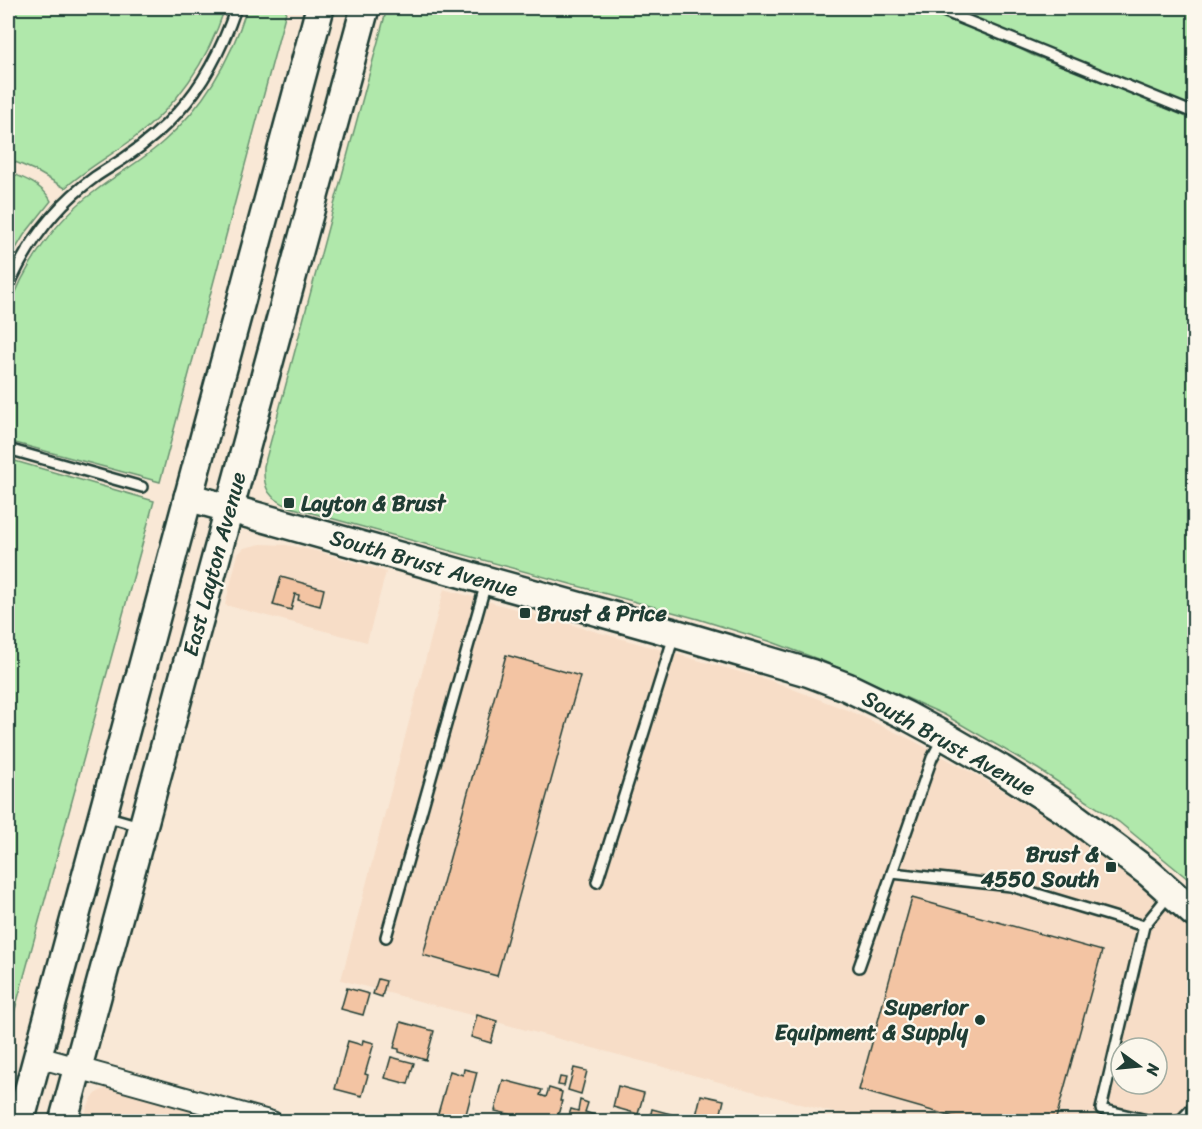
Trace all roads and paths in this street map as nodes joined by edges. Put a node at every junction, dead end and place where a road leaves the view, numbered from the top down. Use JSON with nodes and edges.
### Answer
{"nodes":[{"id":1,"x":236,"y":8,"type":"edge"},
{"id":2,"x":320,"y":8,"type":"edge"},
{"id":3,"x":365,"y":8,"type":"edge"},
{"id":4,"x":936,"y":8,"type":"edge"},
{"id":5,"x":1194,"y":114,"type":"edge"},
{"id":6,"x":8,"y":288,"type":"edge"},
{"id":7,"x":8,"y":448,"type":"edge"},
{"id":8,"x":142,"y":487,"type":"dead end"},
{"id":9,"x":188,"y":497,"type":"junction"},
{"id":10,"x":229,"y":509,"type":"junction"},
{"id":11,"x":486,"y":581,"type":"junction"},
{"id":12,"x":674,"y":633,"type":"junction"},
{"id":13,"x":944,"y":736,"type":"junction"},
{"id":14,"x":102,"y":815,"type":"junction"},
{"id":15,"x":143,"y":826,"type":"junction"},
{"id":16,"x":892,"y":873,"type":"junction"},
{"id":17,"x":597,"y":882,"type":"dead end"},
{"id":18,"x":1171,"y":892,"type":"junction"},
{"id":19,"x":1194,"y":913,"type":"edge"},
{"id":20,"x":1144,"y":927,"type":"junction"},
{"id":21,"x":386,"y":937,"type":"dead end"},
{"id":22,"x":859,"y":967,"type":"dead end"},
{"id":23,"x":38,"y":1057,"type":"junction"},
{"id":24,"x":78,"y":1068,"type":"junction"},
{"id":25,"x":1194,"y":1106,"type":"edge"},
{"id":26,"x":20,"y":1122,"type":"edge"},
{"id":27,"x":63,"y":1122,"type":"edge"},
{"id":28,"x":272,"y":1122,"type":"edge"},
{"id":29,"x":1155,"y":1122,"type":"edge"},
{"id":30,"x":1179,"y":1122,"type":"edge"}],
"edges":[{"from":1,"to":6,"type":"lane"},
{"from":2,"to":9,"type":"main road","name":"East Layton Avenue"},
{"from":3,"to":10,"type":"main road","name":"East Layton Avenue"},
{"from":4,"to":5,"type":"lane"},
{"from":7,"to":8,"type":"lane"},
{"from":9,"to":10,"type":"main road","name":"South Brust Avenue"},
{"from":9,"to":14,"type":"main road","name":"East Layton Avenue"},
{"from":10,"to":11,"type":"main road","name":"South Brust Avenue"},
{"from":10,"to":15,"type":"main road","name":"East Layton Avenue"},
{"from":11,"to":12,"type":"main road","name":"South Brust Avenue"},
{"from":11,"to":21,"type":"lane"},
{"from":12,"to":13,"type":"main road","name":"South Brust Avenue"},
{"from":12,"to":17,"type":"lane"},
{"from":13,"to":16,"type":"lane"},
{"from":13,"to":18,"type":"main road","name":"South Brust Avenue"},
{"from":14,"to":15,"type":"lane"},
{"from":14,"to":23,"type":"main road","name":"East Layton Avenue"},
{"from":15,"to":24,"type":"main road","name":"East Layton Avenue"},
{"from":16,"to":20,"type":"lane"},
{"from":16,"to":22,"type":"lane"},
{"from":18,"to":19,"type":"main road","name":"South Brust Avenue"},
{"from":18,"to":20,"type":"lane"},
{"from":20,"to":29,"type":"lane"},
{"from":23,"to":24,"type":"street"},
{"from":23,"to":26,"type":"main road","name":"East Layton Avenue"},
{"from":24,"to":27,"type":"main road","name":"East Layton Avenue"},
{"from":24,"to":28,"type":"street"},
{"from":25,"to":30,"type":"lane"}]}
